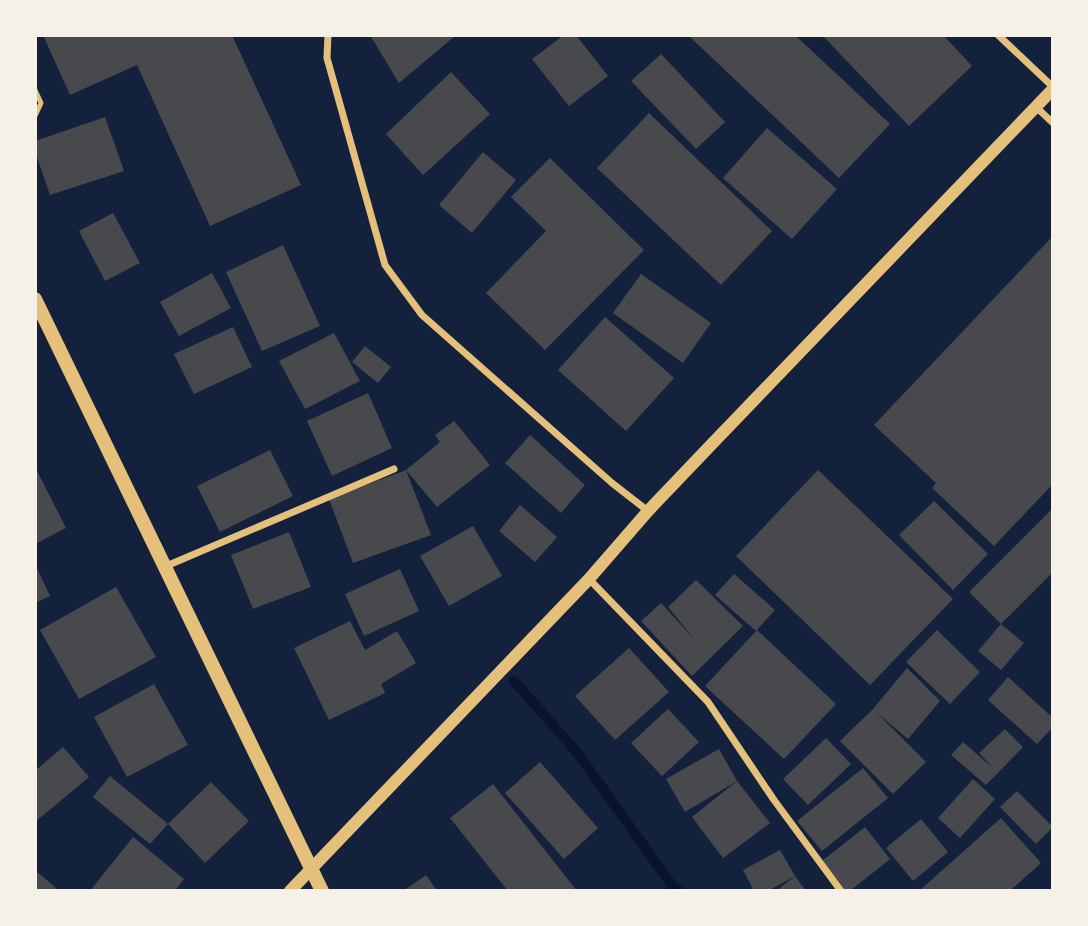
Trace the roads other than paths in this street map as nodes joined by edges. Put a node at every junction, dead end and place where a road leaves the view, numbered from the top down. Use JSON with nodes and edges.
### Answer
{"nodes":[{"id":1,"x":328,"y":35,"type":"edge"},
{"id":2,"x":998,"y":35,"type":"edge"},
{"id":3,"x":1053,"y":88,"type":"edge"},
{"id":4,"x":35,"y":90,"type":"edge"},
{"id":5,"x":1036,"y":107,"type":"junction"},
{"id":6,"x":35,"y":116,"type":"edge"},
{"id":7,"x":1053,"y":123,"type":"edge"},
{"id":8,"x":35,"y":299,"type":"edge"},
{"id":9,"x":394,"y":469,"type":"dead end"},
{"id":10,"x":648,"y":511,"type":"junction"},
{"id":11,"x":163,"y":567,"type":"junction"},
{"id":12,"x":589,"y":579,"type":"junction"},
{"id":13,"x":312,"y":870,"type":"junction"},
{"id":14,"x":290,"y":891,"type":"edge"},
{"id":15,"x":322,"y":891,"type":"edge"},
{"id":16,"x":841,"y":891,"type":"edge"}],
"edges":[{"from":1,"to":10,"type":"street"},
{"from":2,"to":3,"type":"street"},
{"from":3,"to":5,"type":"street"},
{"from":4,"to":6,"type":"lane"},
{"from":5,"to":7,"type":"street"},
{"from":5,"to":10,"type":"street"},
{"from":8,"to":11,"type":"main road"},
{"from":9,"to":11,"type":"street"},
{"from":10,"to":12,"type":"street"},
{"from":11,"to":13,"type":"main road"},
{"from":12,"to":13,"type":"street"},
{"from":12,"to":16,"type":"street"},
{"from":13,"to":14,"type":"street"},
{"from":13,"to":15,"type":"main road"}]}
